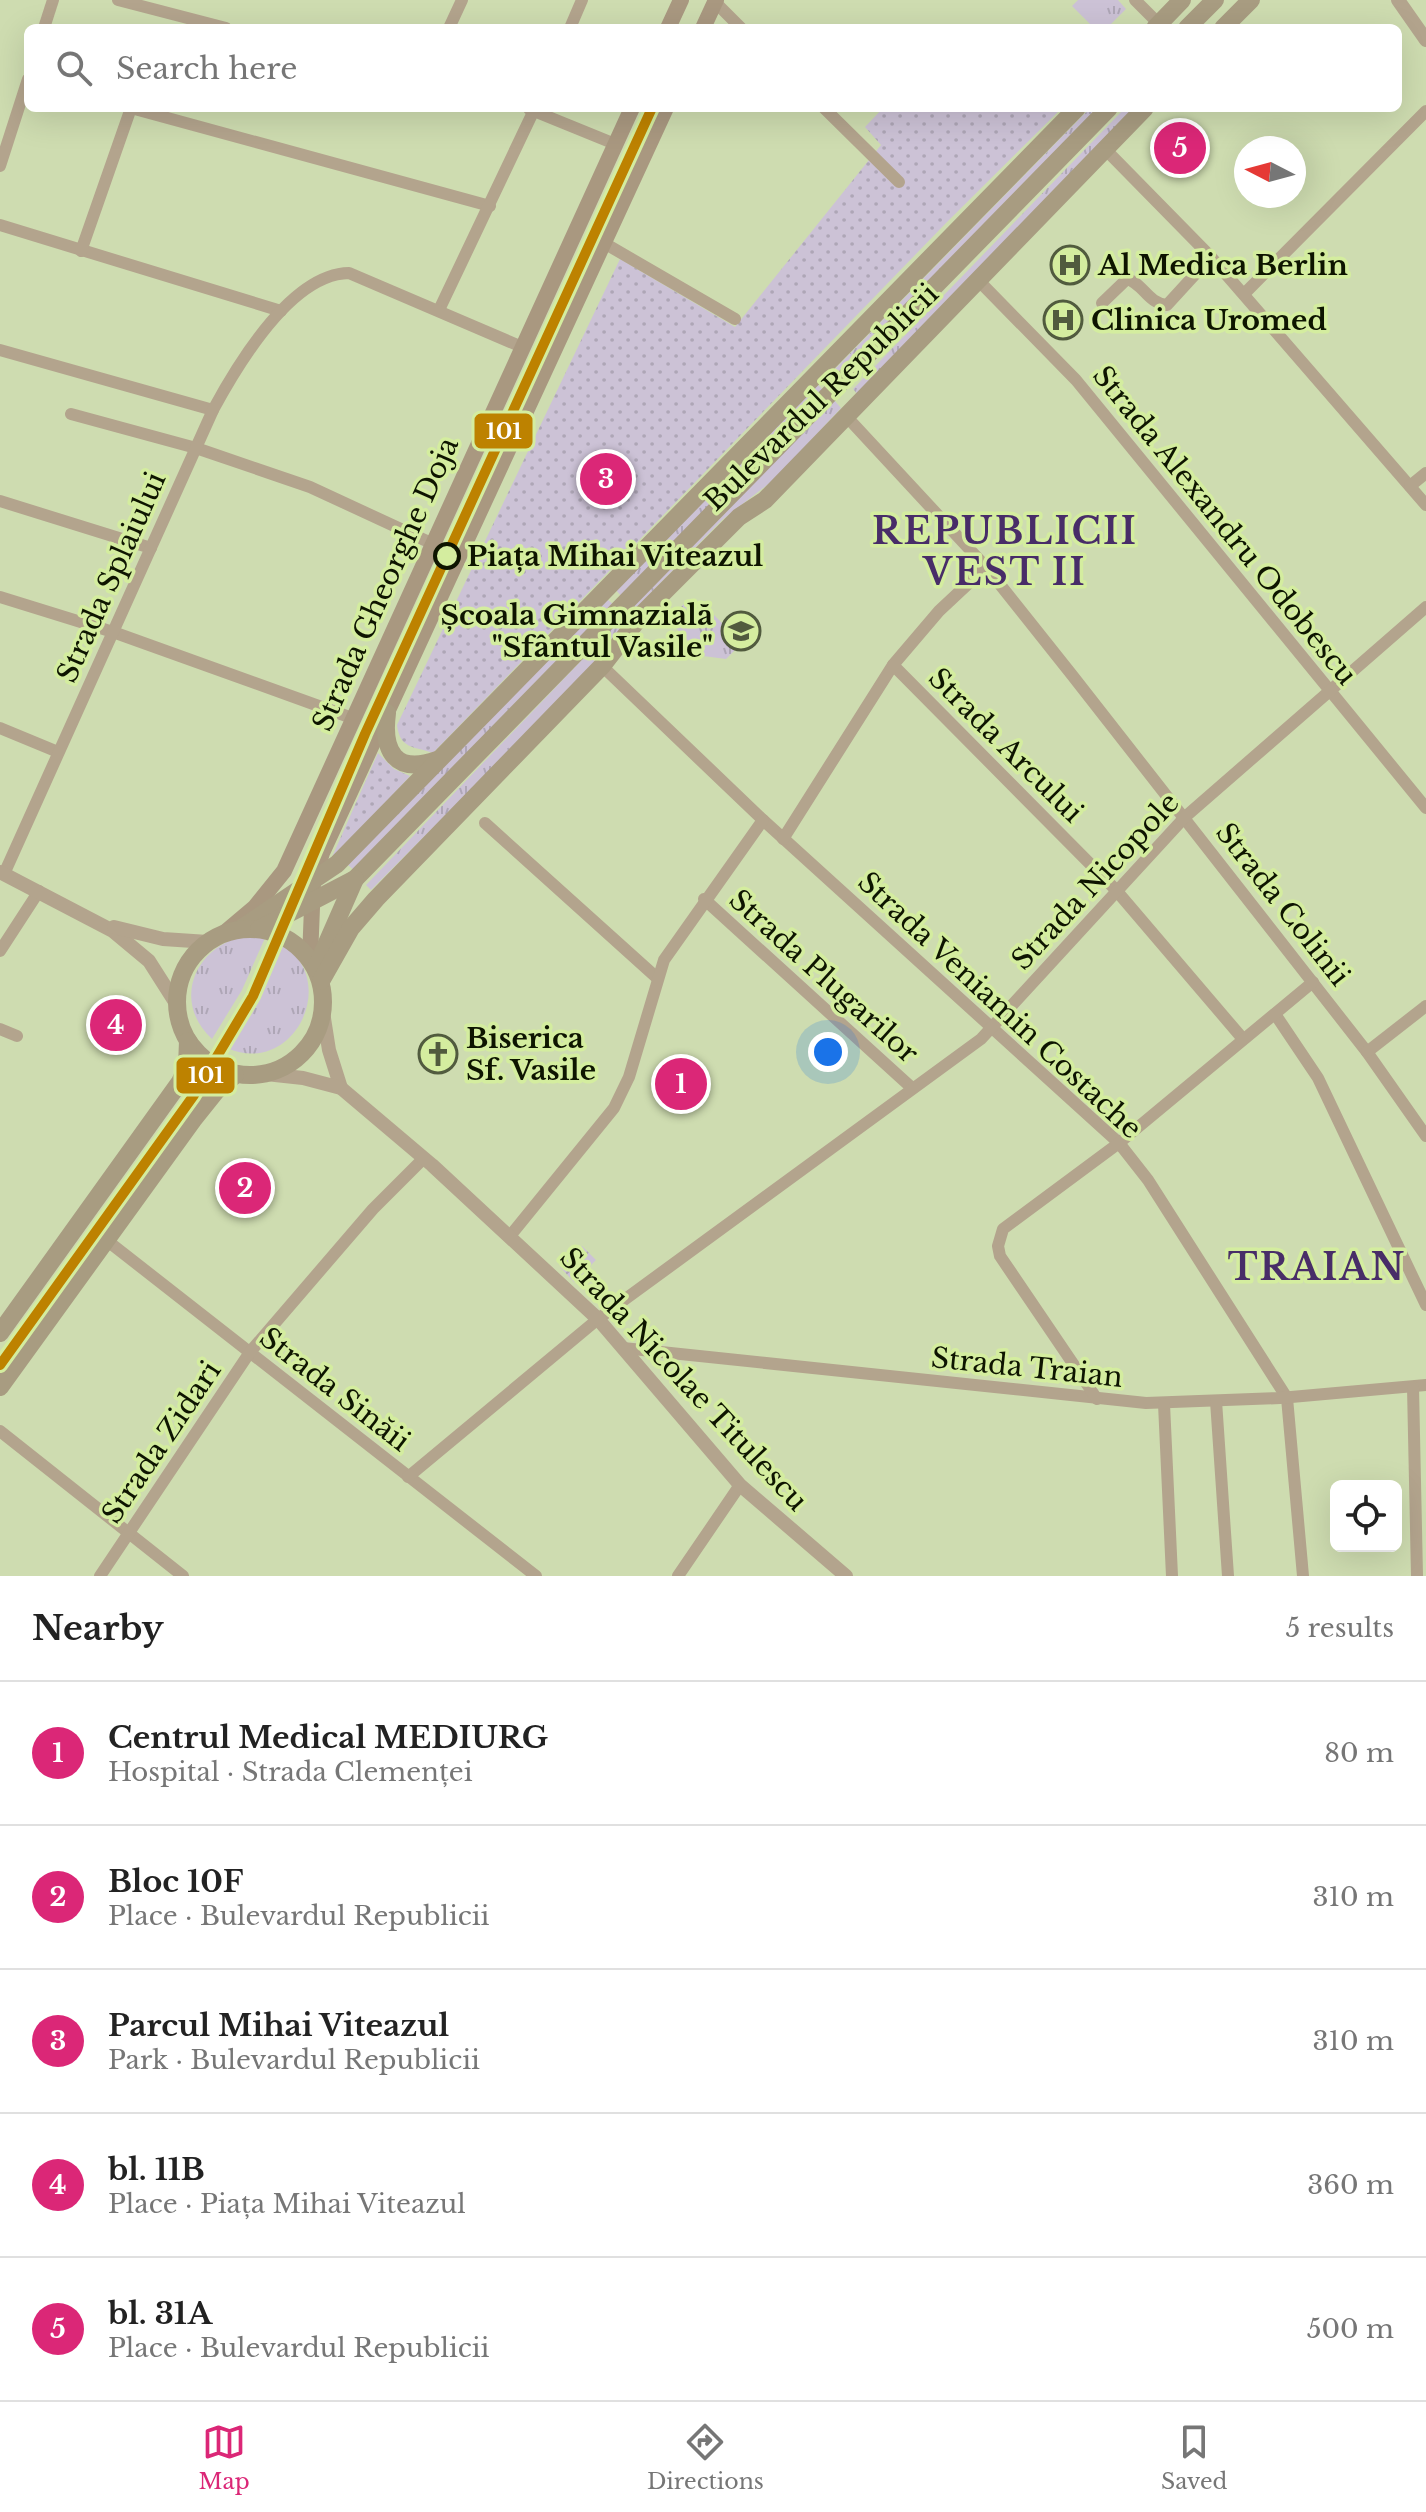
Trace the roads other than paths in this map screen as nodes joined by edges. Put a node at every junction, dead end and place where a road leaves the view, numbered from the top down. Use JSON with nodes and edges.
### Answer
{"nodes":[{"id":1,"x":53,"y":0,"type":"edge"},
{"id":2,"x":118,"y":0,"type":"edge"},
{"id":3,"x":462,"y":0,"type":"edge"},
{"id":4,"x":582,"y":0,"type":"edge"},
{"id":5,"x":681,"y":0,"type":"edge"},
{"id":6,"x":1135,"y":0,"type":"edge"},
{"id":7,"x":1182,"y":0,"type":"edge"},
{"id":8,"x":1215,"y":0,"type":"edge"},
{"id":9,"x":1251,"y":0,"type":"edge"},
{"id":10,"x":1398,"y":0,"type":"edge"},
{"id":11,"x":715,"y":1,"type":"edge"},
{"id":12,"x":45,"y":24,"type":"edge"},
{"id":13,"x":211,"y":24,"type":"edge"},
{"id":14,"x":451,"y":24,"type":"edge"},
{"id":15,"x":572,"y":24,"type":"edge"},
{"id":16,"x":670,"y":24,"type":"edge"},
{"id":17,"x":705,"y":24,"type":"edge"},
{"id":18,"x":737,"y":24,"type":"edge"},
{"id":19,"x":1155,"y":24,"type":"edge"},
{"id":20,"x":1159,"y":24,"type":"edge"},
{"id":21,"x":1191,"y":24,"type":"edge"},
{"id":22,"x":1227,"y":24,"type":"edge"},
{"id":23,"x":1426,"y":40,"type":"edge"},
{"id":24,"x":24,"y":91,"type":"edge"},
{"id":25,"x":1426,"y":111,"type":"edge"},
{"id":26,"x":130,"y":112,"type":"edge"},
{"id":27,"x":146,"y":112,"type":"edge"},
{"id":28,"x":531,"y":112,"type":"edge"},
{"id":29,"x":539,"y":112,"type":"edge"},
{"id":30,"x":630,"y":112,"type":"edge"},
{"id":31,"x":664,"y":112,"type":"edge"},
{"id":32,"x":828,"y":112,"type":"edge"},
{"id":33,"x":1073,"y":112,"type":"edge"},
{"id":34,"x":1105,"y":112,"type":"edge"},
{"id":35,"x":1141,"y":112,"type":"edge"},
{"id":36,"x":615,"y":144,"type":"junction"},
{"id":37,"x":1105,"y":149,"type":"junction"},
{"id":38,"x":0,"y":166,"type":"edge"},
{"id":39,"x":899,"y":182,"type":"dead end"},
{"id":40,"x":490,"y":206,"type":"junction"},
{"id":41,"x":0,"y":225,"type":"edge"},
{"id":42,"x":604,"y":243,"type":"junction"},
{"id":43,"x":81,"y":251,"type":"junction"},
{"id":44,"x":1211,"y":257,"type":"junction"},
{"id":45,"x":979,"y":281,"type":"junction"},
{"id":46,"x":1244,"y":294,"type":"junction"},
{"id":47,"x":1102,"y":303,"type":"dead end"},
{"id":48,"x":439,"y":310,"type":"junction"},
{"id":49,"x":281,"y":311,"type":"junction"},
{"id":50,"x":735,"y":319,"type":"dead end"},
{"id":51,"x":522,"y":347,"type":"junction"},
{"id":52,"x":0,"y":350,"type":"edge"},
{"id":53,"x":213,"y":410,"type":"junction"},
{"id":54,"x":71,"y":414,"type":"dead end"},
{"id":55,"x":846,"y":416,"type":"junction"},
{"id":56,"x":196,"y":448,"type":"junction"},
{"id":57,"x":1426,"y":473,"type":"edge"},
{"id":58,"x":1410,"y":486,"type":"junction"},
{"id":59,"x":0,"y":501,"type":"edge"},
{"id":60,"x":1426,"y":505,"type":"edge"},
{"id":61,"x":431,"y":543,"type":"junction"},
{"id":62,"x":151,"y":548,"type":"junction"},
{"id":63,"x":986,"y":567,"type":"junction"},
{"id":64,"x":0,"y":597,"type":"edge"},
{"id":65,"x":1426,"y":607,"type":"edge"},
{"id":66,"x":113,"y":632,"type":"junction"},
{"id":67,"x":893,"y":665,"type":"junction"},
{"id":68,"x":602,"y":666,"type":"junction"},
{"id":69,"x":1330,"y":693,"type":"junction"},
{"id":70,"x":387,"y":713,"type":"junction"},
{"id":71,"x":352,"y":718,"type":"junction"},
{"id":72,"x":0,"y":728,"type":"edge"},
{"id":73,"x":58,"y":752,"type":"junction"},
{"id":74,"x":439,"y":760,"type":"junction"},
{"id":75,"x":1426,"y":808,"type":"edge"},
{"id":76,"x":1185,"y":817,"type":"junction"},
{"id":77,"x":763,"y":820,"type":"junction"},
{"id":78,"x":485,"y":823,"type":"dead end"},
{"id":79,"x":783,"y":839,"type":"junction"},
{"id":80,"x":2,"y":873,"type":"edge"},
{"id":81,"x":355,"y":879,"type":"junction"},
{"id":82,"x":1115,"y":889,"type":"junction"},
{"id":83,"x":39,"y":891,"type":"junction"},
{"id":84,"x":312,"y":891,"type":"junction"},
{"id":85,"x":704,"y":899,"type":"junction"},
{"id":86,"x":98,"y":921,"type":"junction"},
{"id":87,"x":251,"y":929,"type":"junction"},
{"id":88,"x":215,"y":938,"type":"junction"},
{"id":89,"x":0,"y":951,"type":"edge"},
{"id":90,"x":315,"y":969,"type":"junction"},
{"id":91,"x":656,"y":977,"type":"junction"},
{"id":92,"x":1313,"y":982,"type":"junction"},
{"id":93,"x":177,"y":1005,"type":"junction"},
{"id":94,"x":1426,"y":1006,"type":"edge"},
{"id":95,"x":323,"y":1012,"type":"junction"},
{"id":96,"x":1275,"y":1014,"type":"junction"},
{"id":97,"x":993,"y":1027,"type":"junction"},
{"id":98,"x":0,"y":1029,"type":"edge"},
{"id":99,"x":17,"y":1036,"type":"dead end"},
{"id":100,"x":1243,"y":1039,"type":"junction"},
{"id":101,"x":188,"y":1041,"type":"junction"},
{"id":102,"x":1367,"y":1052,"type":"junction"},
{"id":103,"x":266,"y":1074,"type":"junction"},
{"id":104,"x":235,"y":1075,"type":"junction"},
{"id":105,"x":341,"y":1088,"type":"junction"},
{"id":106,"x":912,"y":1088,"type":"junction"},
{"id":107,"x":1426,"y":1136,"type":"edge"},
{"id":108,"x":1119,"y":1143,"type":"junction"},
{"id":109,"x":424,"y":1158,"type":"junction"},
{"id":110,"x":510,"y":1236,"type":"junction"},
{"id":111,"x":105,"y":1239,"type":"junction"},
{"id":112,"x":1426,"y":1305,"type":"edge"},
{"id":113,"x":598,"y":1319,"type":"junction"},
{"id":114,"x":0,"y":1333,"type":"edge"},
{"id":115,"x":623,"y":1348,"type":"junction"},
{"id":116,"x":250,"y":1352,"type":"junction"},
{"id":117,"x":1420,"y":1386,"type":"edge"},
{"id":118,"x":0,"y":1387,"type":"edge"},
{"id":119,"x":1287,"y":1398,"type":"junction"},
{"id":120,"x":1097,"y":1399,"type":"junction"},
{"id":121,"x":1216,"y":1401,"type":"junction"},
{"id":122,"x":1164,"y":1404,"type":"junction"},
{"id":123,"x":0,"y":1431,"type":"edge"},
{"id":124,"x":408,"y":1477,"type":"junction"},
{"id":125,"x":740,"y":1485,"type":"junction"},
{"id":126,"x":1420,"y":1496,"type":"edge"},
{"id":127,"x":130,"y":1532,"type":"junction"},
{"id":128,"x":100,"y":1576,"type":"edge"},
{"id":129,"x":183,"y":1576,"type":"edge"},
{"id":130,"x":536,"y":1576,"type":"edge"},
{"id":131,"x":678,"y":1576,"type":"edge"},
{"id":132,"x":846,"y":1576,"type":"edge"},
{"id":133,"x":1172,"y":1576,"type":"edge"},
{"id":134,"x":1228,"y":1576,"type":"edge"},
{"id":135,"x":1303,"y":1576,"type":"edge"},
{"id":136,"x":1417,"y":1576,"type":"edge"}],
"edges":[{"from":1,"to":12,"type":"street"},
{"from":2,"to":13,"type":"street"},
{"from":3,"to":14,"type":"street"},
{"from":4,"to":15,"type":"street"},
{"from":5,"to":16,"type":"main road"},
{"from":6,"to":19,"type":"street"},
{"from":7,"to":20,"type":"main road"},
{"from":8,"to":21,"type":"main road"},
{"from":9,"to":22,"type":"main road"},
{"from":10,"to":23,"type":"street"},
{"from":11,"to":17,"type":"main road"},
{"from":11,"to":18,"type":"street"},
{"from":24,"to":38,"type":"street"},
{"from":25,"to":46,"type":"street"},
{"from":26,"to":43,"type":"street"},
{"from":27,"to":40,"type":"street"},
{"from":28,"to":40,"type":"street"},
{"from":29,"to":36,"type":"street"},
{"from":30,"to":36,"type":"main road","name":"Strada Gheorghe Doja"},
{"from":31,"to":42,"type":"main road","name":"Strada Gheorghe Doja"},
{"from":32,"to":39,"type":"street"},
{"from":33,"to":74,"type":"main road","name":"Bulevardul Republicii"},
{"from":34,"to":81,"type":"main road","name":"Bulevardul Republicii"},
{"from":35,"to":37,"type":"main road","name":"Bulevardul Republicii"},
{"from":36,"to":51,"type":"main road","name":"Strada Gheorghe Doja"},
{"from":37,"to":44,"type":"street"},
{"from":37,"to":45,"type":"main road","name":"Bulevardul Republicii"},
{"from":40,"to":48,"type":"street"},
{"from":41,"to":43,"type":"street"},
{"from":42,"to":50,"type":"street"},
{"from":42,"to":70,"type":"main road","name":"Strada Gheorghe Doja"},
{"from":43,"to":49,"type":"street"},
{"from":44,"to":46,"type":"street"},
{"from":44,"to":47,"type":"street"},
{"from":45,"to":55,"type":"main road","name":"Bulevardul Republicii"},
{"from":45,"to":69,"type":"street","name":"Strada Alexandru Odobescu"},
{"from":46,"to":58,"type":"street"},
{"from":48,"to":49,"type":"street","name":"Strada Splaiului"},
{"from":48,"to":51,"type":"street","name":"Strada Splaiului"},
{"from":49,"to":53,"type":"street","name":"Strada Splaiului"},
{"from":51,"to":61,"type":"main road","name":"Strada Gheorghe Doja"},
{"from":52,"to":53,"type":"street"},
{"from":53,"to":56,"type":"street","name":"Strada Splaiului"},
{"from":54,"to":56,"type":"street"},
{"from":55,"to":63,"type":"street","name":"Strada Colinii"},
{"from":55,"to":68,"type":"main road","name":"Bulevardul Republicii"},
{"from":56,"to":61,"type":"street"},
{"from":56,"to":62,"type":"street","name":"Strada Splaiului"},
{"from":57,"to":58,"type":"street"},
{"from":58,"to":60,"type":"street"},
{"from":59,"to":62,"type":"street"},
{"from":61,"to":71,"type":"main road","name":"Strada Gheorghe Doja"},
{"from":62,"to":66,"type":"street","name":"Strada Splaiului"},
{"from":63,"to":67,"type":"street"},
{"from":63,"to":76,"type":"street","name":"Strada Colinii"},
{"from":64,"to":66,"type":"street"},
{"from":65,"to":69,"type":"street","name":"Strada Nicopole"},
{"from":66,"to":71,"type":"street"},
{"from":66,"to":73,"type":"street","name":"Strada Splaiului"},
{"from":67,"to":79,"type":"street"},
{"from":67,"to":82,"type":"street","name":"Strada Arcului"},
{"from":68,"to":77,"type":"street","name":"Strada Veniamin Costache"},
{"from":68,"to":90,"type":"main road","name":"Bulevardul Republicii"},
{"from":69,"to":75,"type":"street","name":"Strada Alexandru Odobescu"},
{"from":69,"to":76,"type":"street","name":"Strada Nicopole"},
{"from":70,"to":74,"type":"main road"},
{"from":70,"to":84,"type":"main road","name":"Strada Gheorghe Doja"},
{"from":71,"to":88,"type":"main road","name":"Strada Gheorghe Doja"},
{"from":72,"to":73,"type":"street"},
{"from":73,"to":80,"type":"street","name":"Strada Splaiului"},
{"from":74,"to":84,"type":"main road","name":"Bulevardul Republicii"},
{"from":76,"to":82,"type":"street","name":"Strada Nicopole"},
{"from":76,"to":92,"type":"street","name":"Strada Colinii"},
{"from":77,"to":79,"type":"street","name":"Strada Veniamin Costache"},
{"from":77,"to":85,"type":"street"},
{"from":78,"to":91,"type":"street"},
{"from":79,"to":97,"type":"street","name":"Strada Veniamin Costache"},
{"from":80,"to":83,"type":"street"},
{"from":81,"to":84,"type":"main road","name":"Bulevardul Republicii"},
{"from":81,"to":90,"type":"main road","name":"Bulevardul Republicii"},
{"from":82,"to":97,"type":"street","name":"Strada Nicopole"},
{"from":82,"to":100,"type":"street","name":"Strada Arcului"},
{"from":83,"to":86,"type":"street"},
{"from":83,"to":89,"type":"street"},
{"from":84,"to":87,"type":"main road","name":"Bulevardul Republicii"},
{"from":84,"to":90,"type":"main road","name":"Strada Gheorghe Doja"},
{"from":85,"to":91,"type":"street"},
{"from":85,"to":106,"type":"street","name":"Strada Plugarilor"},
{"from":86,"to":88,"type":"street"},
{"from":86,"to":93,"type":"street"},
{"from":87,"to":88,"type":"main road"},
{"from":87,"to":90,"type":"main road"},
{"from":88,"to":93,"type":"main road"},
{"from":90,"to":95,"type":"main road"},
{"from":91,"to":110,"type":"street"},
{"from":92,"to":96,"type":"street"},
{"from":92,"to":102,"type":"street","name":"Strada Colinii"},
{"from":93,"to":101,"type":"main road"},
{"from":94,"to":102,"type":"street"},
{"from":95,"to":103,"type":"main road"},
{"from":95,"to":105,"type":"street"},
{"from":96,"to":100,"type":"street"},
{"from":96,"to":112,"type":"street"},
{"from":97,"to":106,"type":"street","name":"Strada Nicopole"},
{"from":97,"to":108,"type":"street","name":"Strada Veniamin Costache"},
{"from":98,"to":99,"type":"street"},
{"from":100,"to":108,"type":"street"},
{"from":101,"to":104,"type":"main road"},
{"from":101,"to":114,"type":"main road"},
{"from":102,"to":107,"type":"street","name":"Strada Colinii"},
{"from":103,"to":104,"type":"main road"},
{"from":103,"to":105,"type":"street","name":"Strada Nicolae Titulescu"},
{"from":104,"to":111,"type":"main road"},
{"from":105,"to":109,"type":"street","name":"Strada Nicolae Titulescu"},
{"from":106,"to":113,"type":"street","name":"Strada Nicopole"},
{"from":108,"to":119,"type":"street","name":"Strada Veniamin Costache"},
{"from":108,"to":120,"type":"street"},
{"from":109,"to":110,"type":"street","name":"Strada Nicolae Titulescu"},
{"from":109,"to":116,"type":"street","name":"Strada Zidari"},
{"from":110,"to":113,"type":"street","name":"Strada Nicolae Titulescu"},
{"from":111,"to":116,"type":"street","name":"Strada Sinăii"},
{"from":111,"to":118,"type":"main road"},
{"from":113,"to":115,"type":"street","name":"Strada Nicolae Titulescu"},
{"from":113,"to":124,"type":"street","name":"Strada Nicopole"},
{"from":115,"to":120,"type":"street","name":"Strada Traian"},
{"from":115,"to":125,"type":"street","name":"Strada Nicolae Titulescu"},
{"from":116,"to":124,"type":"street","name":"Strada Sinăii"},
{"from":116,"to":127,"type":"street","name":"Strada Zidari"},
{"from":117,"to":119,"type":"street","name":"Strada Traian"},
{"from":117,"to":126,"type":"street"},
{"from":119,"to":121,"type":"street","name":"Strada Traian"},
{"from":119,"to":135,"type":"street","name":"Strada Veniamin Costache"},
{"from":120,"to":122,"type":"street","name":"Strada Traian"},
{"from":121,"to":122,"type":"street","name":"Strada Traian"},
{"from":121,"to":134,"type":"street"},
{"from":122,"to":133,"type":"street"},
{"from":123,"to":127,"type":"street"},
{"from":124,"to":130,"type":"street","name":"Strada Sinăii"},
{"from":125,"to":131,"type":"street"},
{"from":125,"to":132,"type":"street","name":"Strada Nicolae Titulescu"},
{"from":126,"to":136,"type":"street"},
{"from":127,"to":128,"type":"street","name":"Strada Zidari"},
{"from":127,"to":129,"type":"street"}]}
